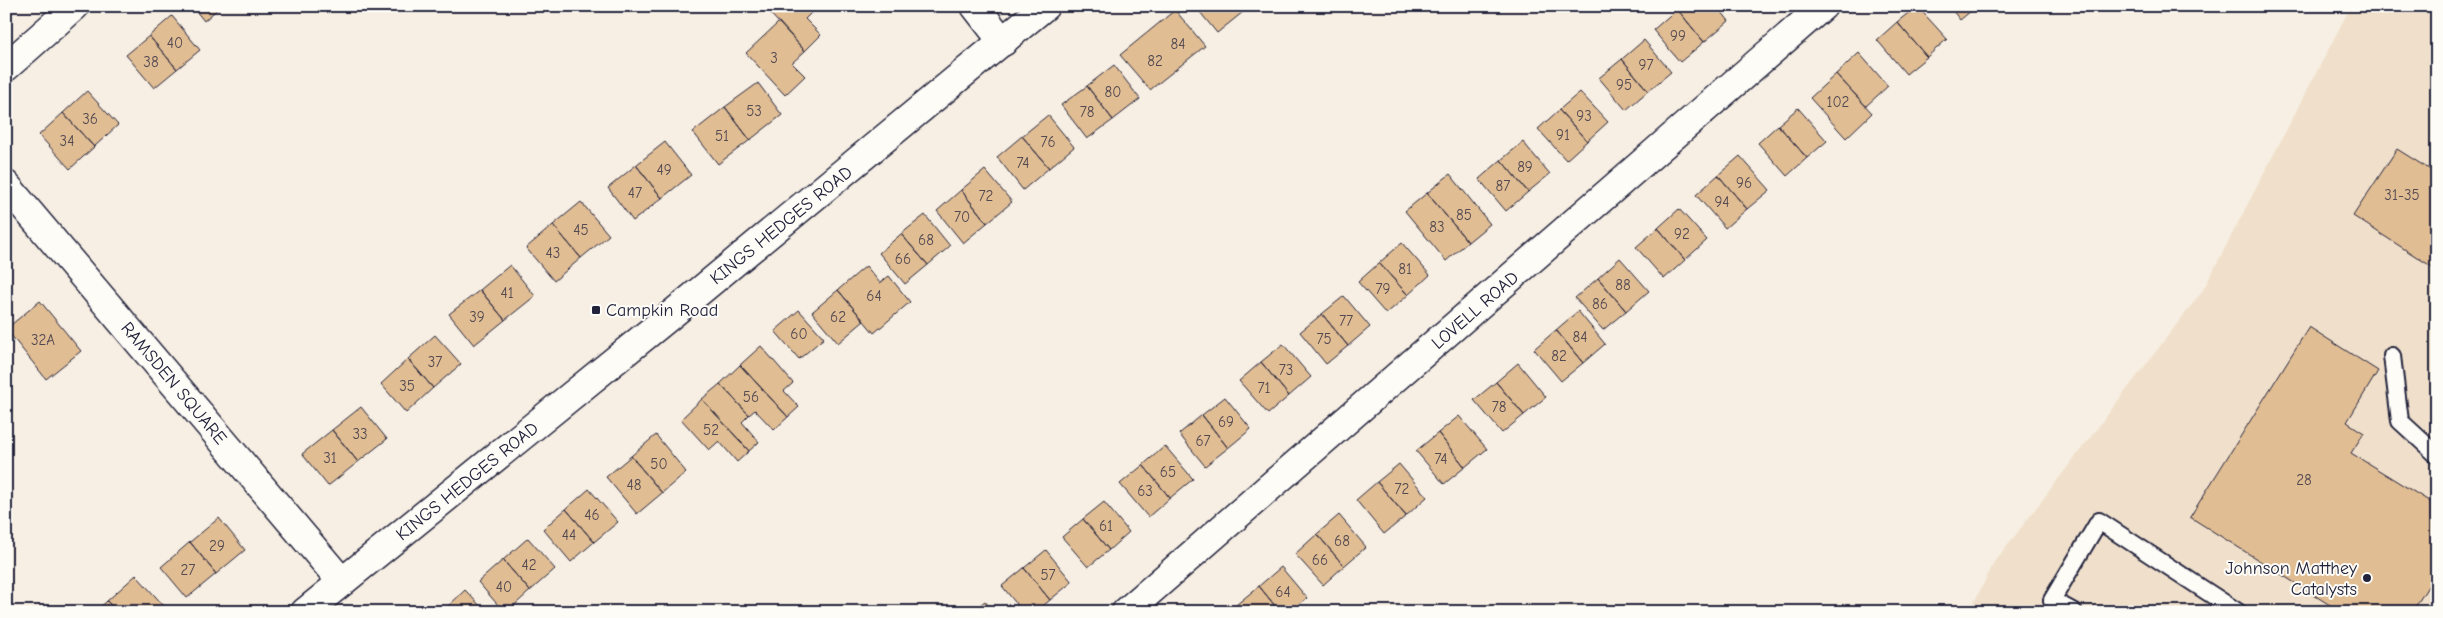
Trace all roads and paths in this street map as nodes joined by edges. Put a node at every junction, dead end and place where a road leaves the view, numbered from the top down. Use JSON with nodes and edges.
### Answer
{"nodes":[{"id":1,"x":75,"y":6,"type":"edge"},
{"id":2,"x":974,"y":6,"type":"edge"},
{"id":3,"x":1045,"y":6,"type":"edge"},
{"id":4,"x":1823,"y":6,"type":"edge"},
{"id":5,"x":1003,"y":42,"type":"junction"},
{"id":6,"x":6,"y":67,"type":"edge"},
{"id":7,"x":6,"y":185,"type":"edge"},
{"id":8,"x":2392,"y":356,"type":"dead end"},
{"id":9,"x":2437,"y":455,"type":"edge"},
{"id":10,"x":342,"y":582,"type":"junction"},
{"id":11,"x":2048,"y":606,"type":"edge"},
{"id":12,"x":305,"y":612,"type":"edge"},
{"id":13,"x":1126,"y":612,"type":"edge"},
{"id":14,"x":2074,"y":612,"type":"edge"},
{"id":15,"x":2238,"y":612,"type":"edge"}],
"edges":[{"from":1,"to":6,"type":"street"},
{"from":2,"to":5,"type":"street"},
{"from":3,"to":5,"type":"street","name":"KINGS HEDGES ROAD"},
{"from":4,"to":13,"type":"street","name":"LOVELL ROAD"},
{"from":5,"to":10,"type":"street","name":"KINGS HEDGES ROAD"},
{"from":7,"to":10,"type":"street","name":"RAMSDEN SQUARE"},
{"from":8,"to":9,"type":"lane"},
{"from":10,"to":12,"type":"street","name":"KINGS HEDGES ROAD"},
{"from":11,"to":14,"type":"lane"},
{"from":11,"to":15,"type":"lane"}]}
